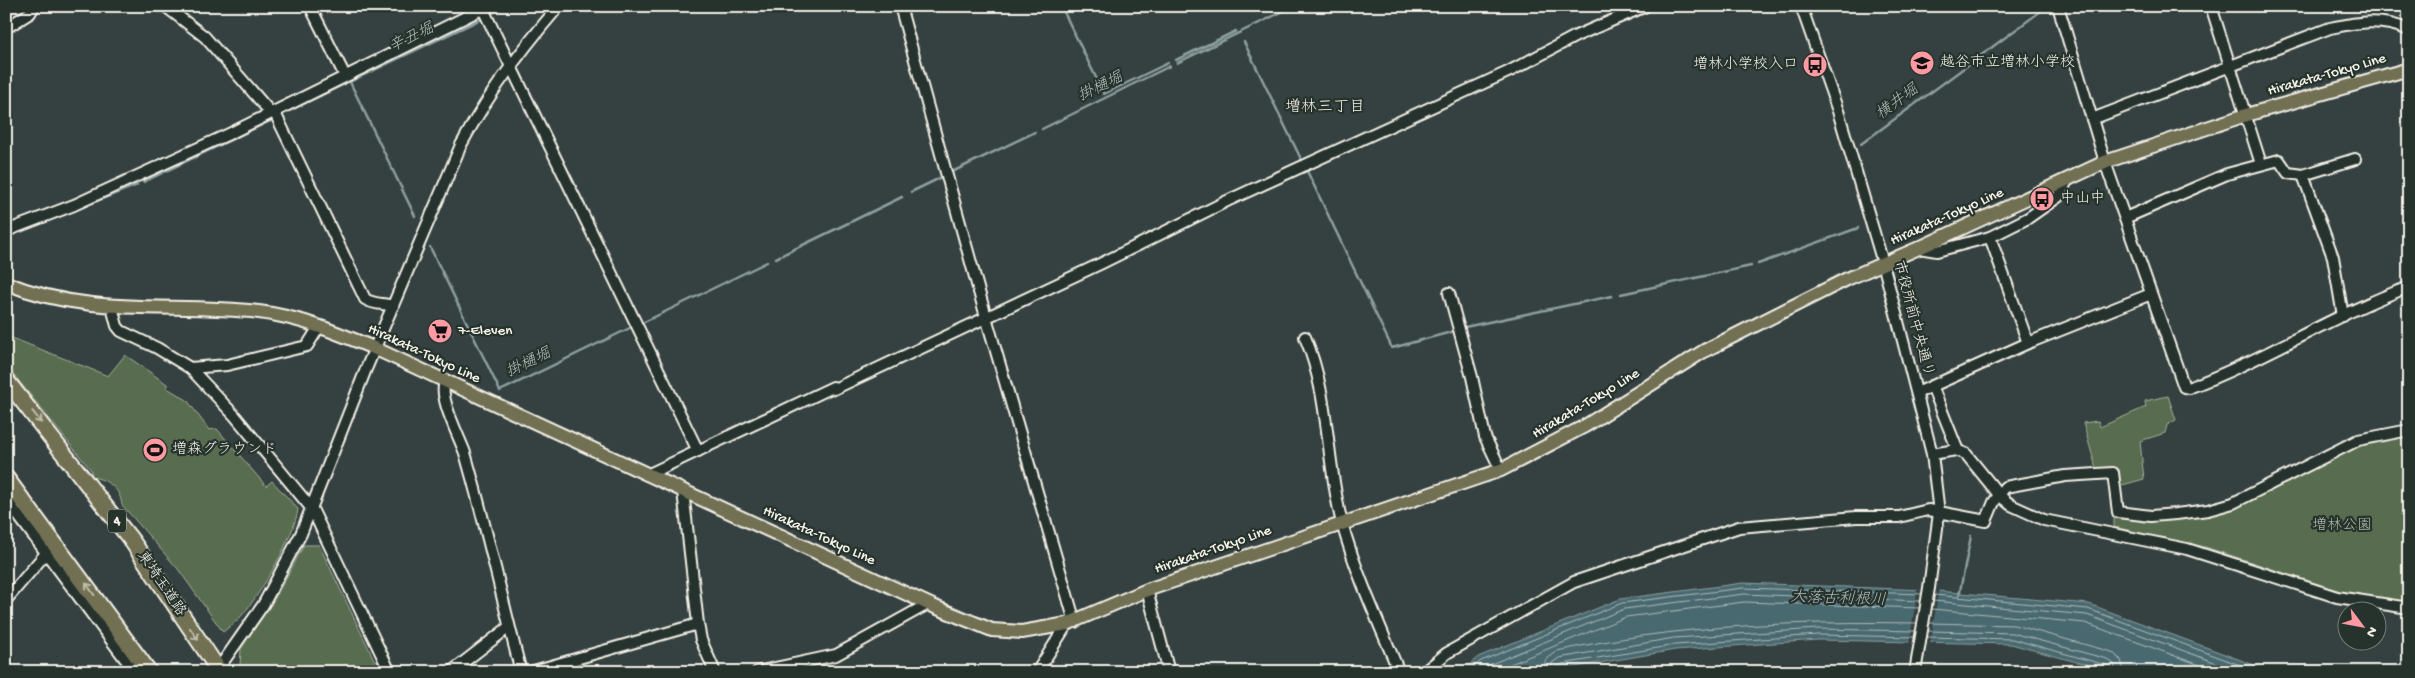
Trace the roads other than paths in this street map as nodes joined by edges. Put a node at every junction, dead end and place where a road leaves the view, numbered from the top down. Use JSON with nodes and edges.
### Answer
{"nodes":[{"id":1,"x":34,"y":6,"type":"edge"},
{"id":2,"x":165,"y":6,"type":"edge"},
{"id":3,"x":310,"y":6,"type":"edge"},
{"id":4,"x":558,"y":6,"type":"edge"},
{"id":5,"x":900,"y":6,"type":"edge"},
{"id":6,"x":1646,"y":6,"type":"edge"},
{"id":7,"x":1800,"y":6,"type":"edge"},
{"id":8,"x":2058,"y":6,"type":"edge"},
{"id":9,"x":2211,"y":6,"type":"edge"},
{"id":10,"x":483,"y":8,"type":"edge"},
{"id":11,"x":6,"y":28,"type":"edge"},
{"id":12,"x":2409,"y":30,"type":"edge"},
{"id":13,"x":510,"y":66,"type":"junction"},
{"id":14,"x":2229,"y":66,"type":"junction"},
{"id":15,"x":2409,"y":69,"type":"edge"},
{"id":16,"x":345,"y":76,"type":"junction"},
{"id":17,"x":273,"y":112,"type":"junction"},
{"id":18,"x":2246,"y":115,"type":"junction"},
{"id":19,"x":2092,"y":118,"type":"junction"},
{"id":20,"x":2355,"y":159,"type":"dead end"},
{"id":21,"x":2105,"y":162,"type":"junction"},
{"id":22,"x":2262,"y":164,"type":"junction"},
{"id":23,"x":2303,"y":175,"type":"junction"},
{"id":24,"x":2068,"y":179,"type":"junction"},
{"id":25,"x":2125,"y":218,"type":"junction"},
{"id":26,"x":6,"y":232,"type":"edge"},
{"id":27,"x":1990,"y":237,"type":"junction"},
{"id":28,"x":1919,"y":248,"type":"junction"},
{"id":29,"x":1883,"y":263,"type":"junction"},
{"id":30,"x":6,"y":283,"type":"edge"},
{"id":31,"x":2409,"y":287,"type":"edge"},
{"id":32,"x":1449,"y":293,"type":"dead end"},
{"id":33,"x":2151,"y":294,"type":"junction"},
{"id":34,"x":394,"y":306,"type":"junction"},
{"id":35,"x":112,"y":307,"type":"junction"},
{"id":36,"x":2343,"y":316,"type":"junction"},
{"id":37,"x":986,"y":317,"type":"junction"},
{"id":38,"x":319,"y":327,"type":"junction"},
{"id":39,"x":1305,"y":337,"type":"dead end"},
{"id":40,"x":2028,"y":343,"type":"junction"},
{"id":41,"x":376,"y":349,"type":"junction"},
{"id":42,"x":190,"y":368,"type":"junction"},
{"id":43,"x":6,"y":380,"type":"edge"},
{"id":44,"x":445,"y":382,"type":"junction"},
{"id":45,"x":1932,"y":386,"type":"junction"},
{"id":46,"x":1917,"y":393,"type":"junction"},
{"id":47,"x":2409,"y":430,"type":"edge"},
{"id":48,"x":698,"y":451,"type":"junction"},
{"id":49,"x":1958,"y":451,"type":"junction"},
{"id":50,"x":1932,"y":454,"type":"junction"},
{"id":51,"x":1501,"y":470,"type":"junction"},
{"id":52,"x":647,"y":475,"type":"junction"},
{"id":53,"x":6,"y":478,"type":"edge"},
{"id":54,"x":683,"y":491,"type":"junction"},
{"id":55,"x":2000,"y":496,"type":"junction"},
{"id":56,"x":6,"y":499,"type":"edge"},
{"id":57,"x":312,"y":509,"type":"junction"},
{"id":58,"x":1939,"y":512,"type":"junction"},
{"id":59,"x":1342,"y":523,"type":"junction"},
{"id":60,"x":47,"y":552,"type":"junction"},
{"id":61,"x":1147,"y":590,"type":"junction"},
{"id":62,"x":6,"y":600,"type":"edge"},
{"id":63,"x":928,"y":604,"type":"junction"},
{"id":64,"x":2409,"y":608,"type":"edge"},
{"id":65,"x":1071,"y":623,"type":"junction"},
{"id":66,"x":698,"y":624,"type":"junction"},
{"id":67,"x":509,"y":627,"type":"junction"},
{"id":68,"x":218,"y":671,"type":"edge"},
{"id":69,"x":136,"y":672,"type":"edge"},
{"id":70,"x":148,"y":672,"type":"edge"},
{"id":71,"x":390,"y":672,"type":"edge"},
{"id":72,"x":451,"y":672,"type":"edge"},
{"id":73,"x":521,"y":672,"type":"edge"},
{"id":74,"x":530,"y":672,"type":"edge"},
{"id":75,"x":715,"y":672,"type":"edge"},
{"id":76,"x":757,"y":672,"type":"edge"},
{"id":77,"x":1037,"y":672,"type":"edge"},
{"id":78,"x":1169,"y":672,"type":"edge"},
{"id":79,"x":1399,"y":672,"type":"edge"},
{"id":80,"x":1424,"y":672,"type":"edge"},
{"id":81,"x":1915,"y":672,"type":"edge"}],
"edges":[{"from":1,"to":11,"type":"street"},
{"from":2,"to":17,"type":"street"},
{"from":3,"to":16,"type":"street"},
{"from":4,"to":13,"type":"street"},
{"from":5,"to":37,"type":"street"},
{"from":6,"to":37,"type":"street"},
{"from":7,"to":29,"type":"street","name":"市役所前中央通り"},
{"from":8,"to":19,"type":"street"},
{"from":9,"to":14,"type":"street"},
{"from":10,"to":13,"type":"street"},
{"from":10,"to":16,"type":"street"},
{"from":12,"to":14,"type":"street"},
{"from":13,"to":34,"type":"street"},
{"from":13,"to":48,"type":"street"},
{"from":14,"to":18,"type":"street"},
{"from":14,"to":19,"type":"street"},
{"from":15,"to":18,"type":"main road","name":"Hirakata-Tokyo Line"},
{"from":16,"to":17,"type":"street"},
{"from":17,"to":26,"type":"street"},
{"from":17,"to":34,"type":"street"},
{"from":18,"to":21,"type":"main road","name":"Hirakata-Tokyo Line"},
{"from":18,"to":22,"type":"street"},
{"from":19,"to":21,"type":"street"},
{"from":20,"to":23,"type":"street"},
{"from":21,"to":24,"type":"main road","name":"Hirakata-Tokyo Line"},
{"from":21,"to":25,"type":"street"},
{"from":22,"to":23,"type":"street"},
{"from":22,"to":25,"type":"street"},
{"from":23,"to":36,"type":"street"},
{"from":24,"to":27,"type":"street"},
{"from":24,"to":28,"type":"main road","name":"Hirakata-Tokyo Line"},
{"from":25,"to":33,"type":"street"},
{"from":27,"to":28,"type":"street"},
{"from":27,"to":40,"type":"street"},
{"from":28,"to":29,"type":"main road","name":"Hirakata-Tokyo Line"},
{"from":29,"to":46,"type":"street","name":"市役所前中央通り"},
{"from":29,"to":51,"type":"main road","name":"Hirakata-Tokyo Line"},
{"from":30,"to":35,"type":"main road","name":"Hirakata-Tokyo Line"},
{"from":31,"to":36,"type":"street"},
{"from":32,"to":51,"type":"street"},
{"from":33,"to":36,"type":"street"},
{"from":33,"to":40,"type":"street"},
{"from":34,"to":41,"type":"street"},
{"from":35,"to":38,"type":"main road","name":"Hirakata-Tokyo Line"},
{"from":35,"to":42,"type":"street"},
{"from":37,"to":48,"type":"street"},
{"from":37,"to":65,"type":"street"},
{"from":38,"to":41,"type":"main road","name":"Hirakata-Tokyo Line"},
{"from":38,"to":42,"type":"street"},
{"from":39,"to":59,"type":"street"},
{"from":40,"to":45,"type":"street"},
{"from":41,"to":44,"type":"main road","name":"Hirakata-Tokyo Line"},
{"from":41,"to":57,"type":"street"},
{"from":42,"to":57,"type":"street"},
{"from":43,"to":68,"type":"highway","name":"東埼玉道路","number":"4","one_way":true},
{"from":44,"to":52,"type":"main road","name":"Hirakata-Tokyo Line"},
{"from":44,"to":67,"type":"street"},
{"from":45,"to":46,"type":"street"},
{"from":45,"to":49,"type":"street"},
{"from":46,"to":50,"type":"street","name":"市役所前中央通り"},
{"from":47,"to":55,"type":"street"},
{"from":48,"to":52,"type":"street"},
{"from":49,"to":50,"type":"street"},
{"from":49,"to":55,"type":"street"},
{"from":50,"to":58,"type":"street","name":"市役所前中央通り"},
{"from":51,"to":59,"type":"main road","name":"Hirakata-Tokyo Line"},
{"from":52,"to":54,"type":"main road","name":"Hirakata-Tokyo Line"},
{"from":70,"to":53,"type":"highway","one_way":true},
{"from":54,"to":63,"type":"main road","name":"Hirakata-Tokyo Line"},
{"from":54,"to":66,"type":"street"},
{"from":55,"to":58,"type":"street"},
{"from":55,"to":64,"type":"street"},
{"from":56,"to":60,"type":"street"},
{"from":57,"to":68,"type":"street"},
{"from":57,"to":71,"type":"street"},
{"from":58,"to":80,"type":"street"},
{"from":58,"to":81,"type":"street","name":"市役所前中央通り"},
{"from":59,"to":61,"type":"main road","name":"Hirakata-Tokyo Line"},
{"from":59,"to":79,"type":"street"},
{"from":60,"to":62,"type":"street"},
{"from":60,"to":69,"type":"street"},
{"from":61,"to":65,"type":"main road","name":"Hirakata-Tokyo Line"},
{"from":61,"to":78,"type":"street"},
{"from":63,"to":65,"type":"main road","name":"Hirakata-Tokyo Line"},
{"from":63,"to":76,"type":"street"},
{"from":65,"to":77,"type":"street"},
{"from":66,"to":74,"type":"street"},
{"from":66,"to":75,"type":"street"},
{"from":67,"to":72,"type":"street"},
{"from":67,"to":73,"type":"street"}]}
